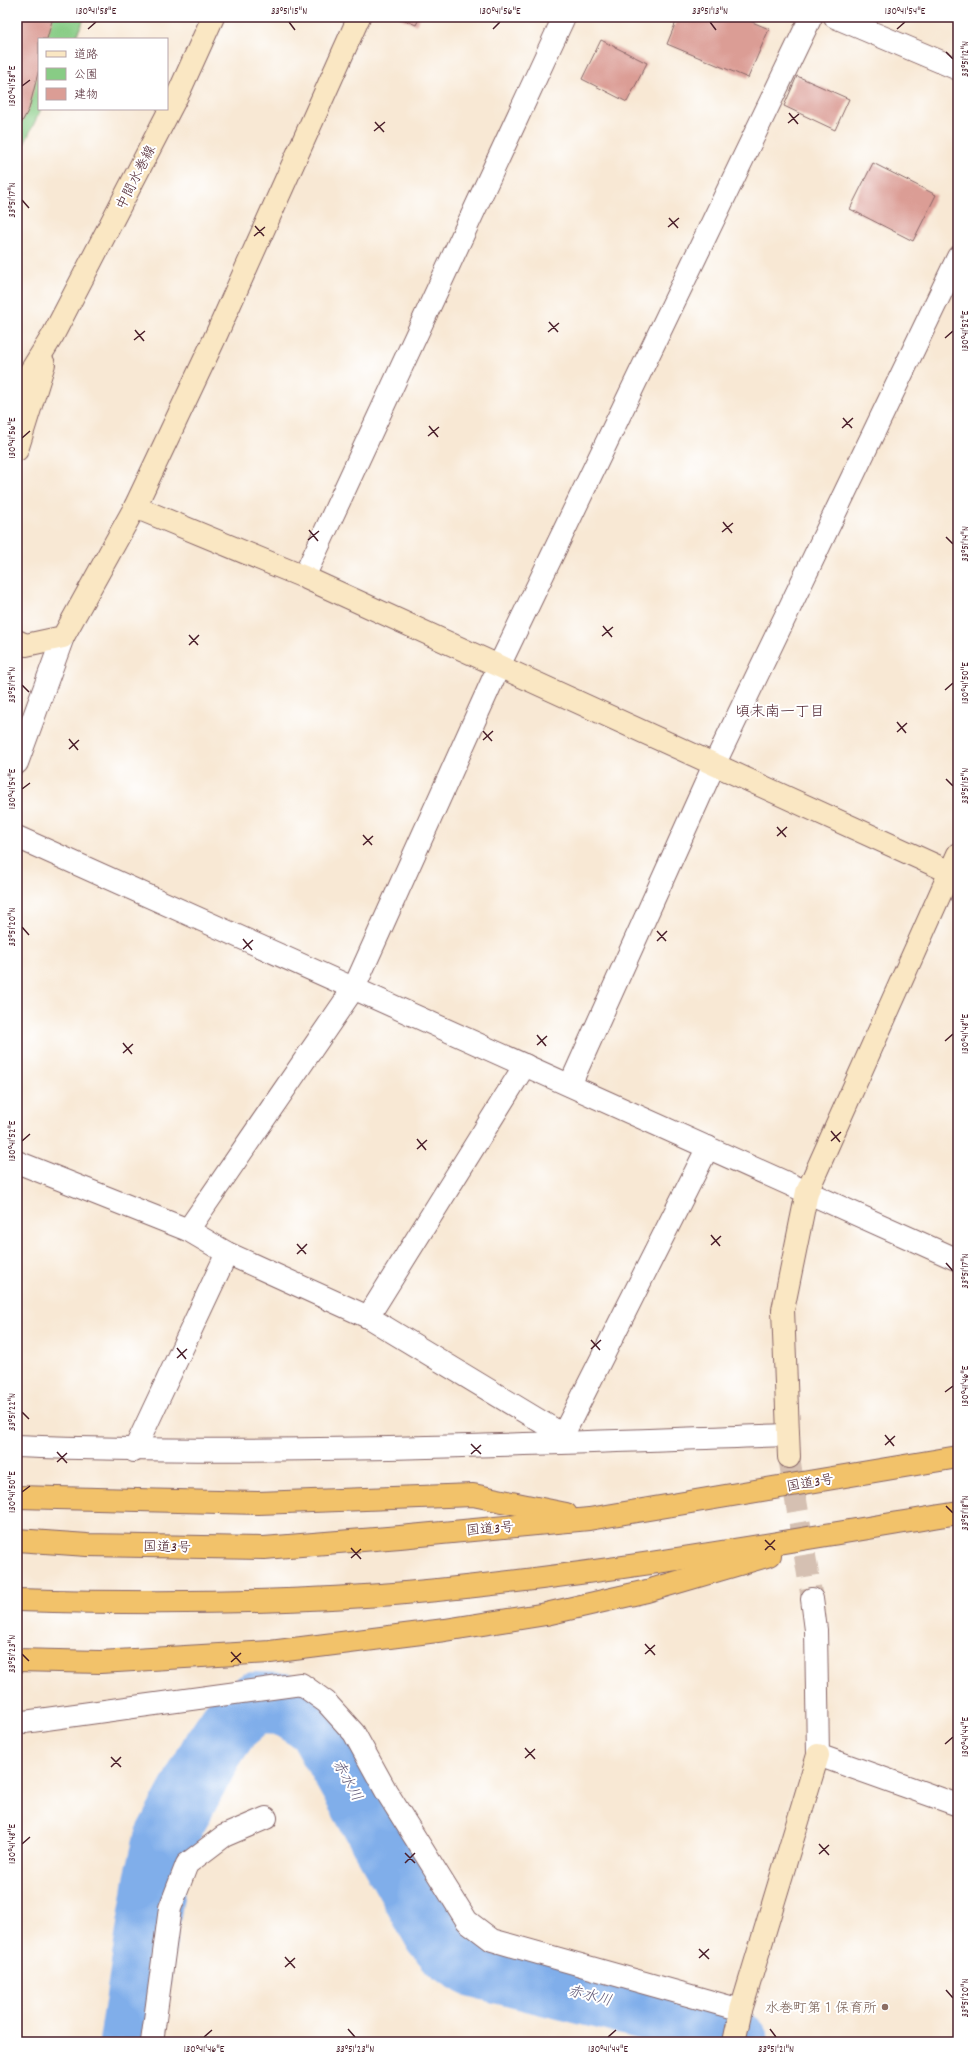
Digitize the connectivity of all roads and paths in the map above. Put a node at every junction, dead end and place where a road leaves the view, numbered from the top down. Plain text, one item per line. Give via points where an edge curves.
1 (213, 17) edge
2 (359, 17) edge
3 (564, 17) edge
4 (811, 17) edge
5 (835, 17) edge
6 (958, 69) edge
7 (958, 257) edge
8 (53, 334) junction
9 (17, 393) edge
10 (17, 450) edge
11 (135, 507) junction
12 (304, 577) junction
13 (63, 636) junction
14 (17, 641) edge
15 (499, 666) junction
16 (17, 763) edge
17 (714, 765) junction
18 (17, 837) edge
19 (955, 867) edge
20 (354, 988) junction
21 (525, 1065) junction
22 (570, 1085) junction
23 (708, 1147) junction
24 (17, 1162) edge
25 (807, 1192) junction
26 (188, 1230) junction
27 (227, 1253) junction
28 (958, 1260) edge
29 (368, 1317) junction
30 (788, 1435) junction
31 (17, 1446) edge
32 (134, 1451) junction
33 (789, 1457) tunnel mouth
34 (958, 1457) edge
35 (17, 1496) edge
36 (958, 1513) edge
37 (589, 1519) junction
38 (858, 1530) junction
39 (17, 1540) edge
40 (812, 1599) tunnel mouth
41 (17, 1600) edge
42 (17, 1660) edge
43 (17, 1723) edge
44 (818, 1755) junction
45 (958, 1805) edge
46 (266, 1818) dead end
47 (741, 2010) junction
48 (152, 2042) edge
49 (734, 2042) edge

1 - 8 street, 中間水巻線 via 179,92
2 - 11 street via 213,342
3 - 12 street
4 - 15 street
5 - 6 street
7 - 17 street
8 - 9 street, 中間水巻線
8 - 10 street, 中間水巻線
11 - 12 street
11 - 13 street
12 - 15 street
13 - 14 street via 26,645
13 - 16 street
15 - 17 street
15 - 20 street
17 - 19 street
17 - 22 street
18 - 20 street
19 - 25 street
20 - 21 street
20 - 26 street
21 - 22 street
21 - 29 street
22 - 23 street
23 - 25 street
23 - 29 street via 563,1435
24 - 26 street
25 - 28 street
25 - 30 street via 783,1310
26 - 27 street
27 - 29 street
27 - 32 street
30 - 32 street via 417,1449
30 - 33 street
31 - 32 street
34 - 37 highway, 国道3号
35 - 37 highway via 258,1503 473,1495
36 - 38 highway
37 - 39 highway, 国道3号 via 264,1548 87,1545
38 - 41 highway via 555,1577 415,1592 270,1601 136,1603
38 - 42 highway via 647,1591 546,1614 445,1630 270,1652 100,1662
40 - 44 street via 816,1630
43 - 47 street via 301,1684 326,1702 354,1733 386,1791 467,1921 492,1940
44 - 45 street
44 - 47 street
46 - 48 street via 224,1836 188,1864 170,1908
47 - 49 street

